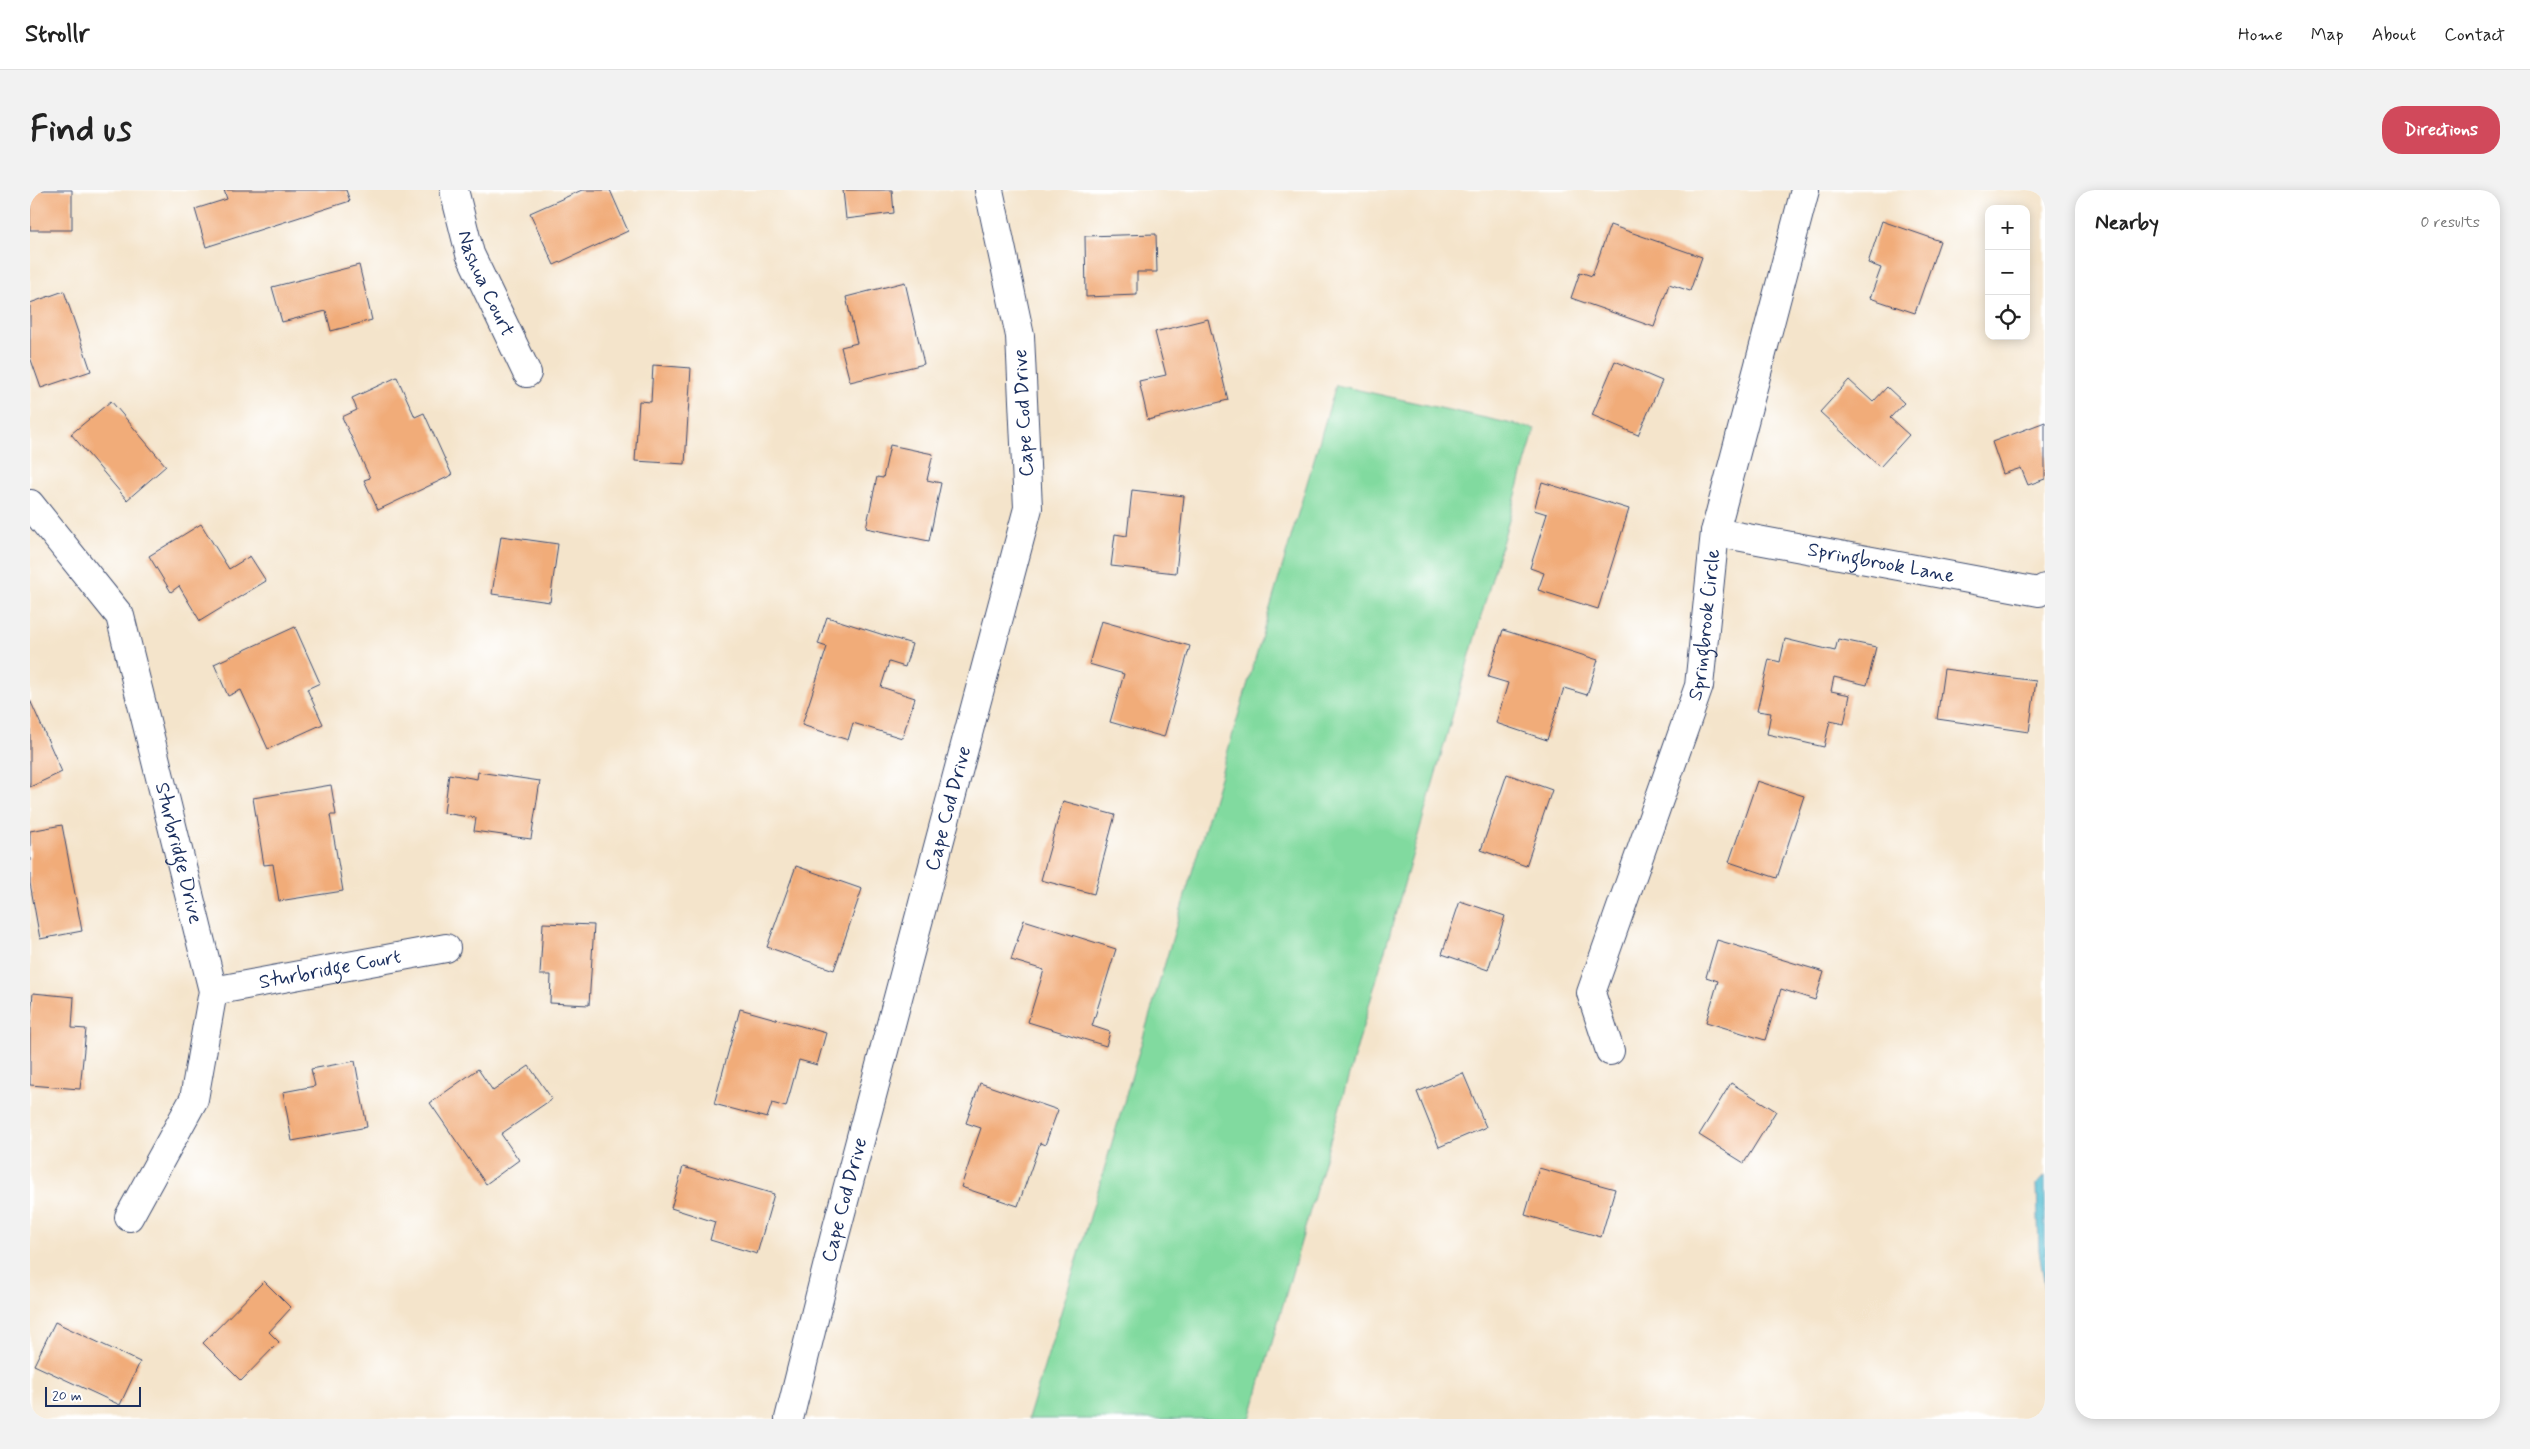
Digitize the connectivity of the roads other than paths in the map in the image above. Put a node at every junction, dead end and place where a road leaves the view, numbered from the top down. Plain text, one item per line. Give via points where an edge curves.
1 (454, 190) edge
2 (989, 190) edge
3 (1805, 190) edge
4 (528, 373) dead end
5 (30, 504) edge
6 (1715, 532) junction
7 (2045, 588) edge
8 (446, 948) dead end
9 (213, 991) junction
10 (1610, 1051) dead end
11 (129, 1217) dead end
12 (789, 1419) edge

1 - 4 street, Nashua Court via 470,254
2 - 12 street, Cape Cod Drive via 1020,336 1028,508
3 - 6 street, Springbrook Circle
5 - 9 street, Sturbridge Drive via 120,616
6 - 7 street, Springbrook Lane via 2039,592
6 - 10 street, Springbrook Circle via 1699,686 1591,993
8 - 9 street, Sturbridge Court
9 - 11 street, Sturbridge Drive via 194,1099

